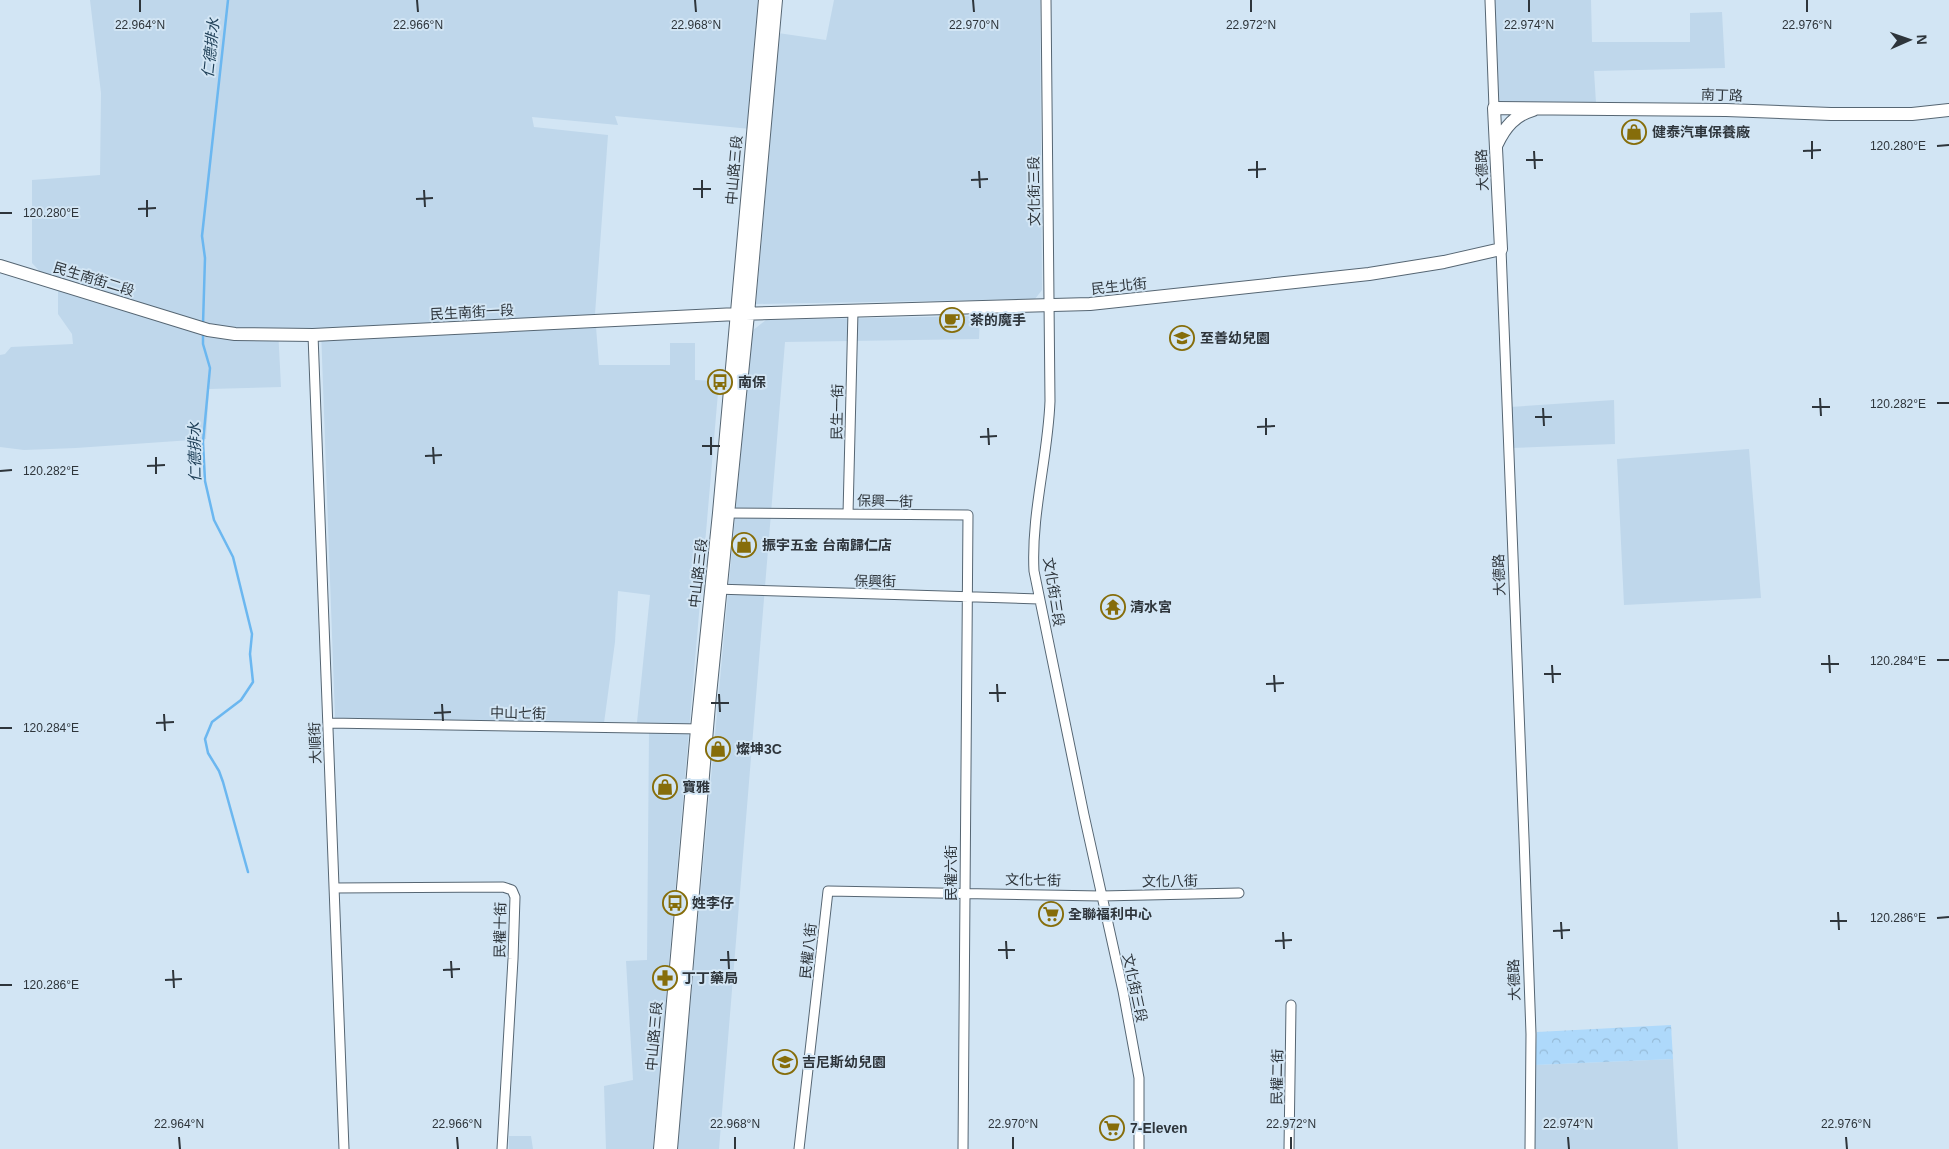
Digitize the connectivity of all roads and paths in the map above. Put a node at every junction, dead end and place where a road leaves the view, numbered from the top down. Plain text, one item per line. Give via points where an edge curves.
1 (765, 0) edge
2 (776, 0) edge
3 (1046, 0) edge
4 (1490, 0) edge
5 (1540, 107) junction
6 (1494, 108) junction
7 (1949, 110) edge
8 (1496, 147) junction
9 (1501, 249) junction
10 (0, 266) edge
11 (1049, 306) junction
12 (853, 311) junction
13 (743, 314) junction
14 (208, 330) joint
15 (313, 335) junction
16 (724, 513) junction
17 (848, 514) junction
18 (716, 589) junction
19 (966, 597) junction
20 (1039, 599) junction
21 (328, 723) junction
22 (702, 729) junction
23 (334, 888) junction
24 (964, 893) junction
25 (1239, 893) dead end
26 (1101, 896) junction
27 (1291, 1005) dead end
28 (344, 1149) edge
29 (502, 1149) edge
30 (660, 1149) edge
31 (671, 1149) edge
32 (799, 1149) edge
33 (963, 1149) edge
34 (1139, 1149) edge
35 (1289, 1149) edge
36 (1530, 1149) edge

1 - 13 street, 中山路三段
2 - 13 street, 中山路三段
3 - 11 street, 文化街三段
4 - 6 street, 大德路
5 - 6 street, 南丁路
5 - 7 street, 南丁路 via 1831,114 1912,114
5 - 8 street via 1524,112 1512,121
6 - 8 street, 大德路
8 - 9 street, 大德路
9 - 11 street, 民生北街 via 1368,274
9 - 36 street, 大德路 via 1531,1034
10 - 14 street, 民生南街二段
11 - 12 street, 民生北街
11 - 20 street, 文化街三段 via 1049,423 1034,557
12 - 13 street, 民生北街
12 - 17 street, 民生一街
13 - 15 street, 民生南街一段
13 - 16 street, 中山路三段
14 - 15 street, 民生南街一段 via 235,334
15 - 21 street, 大順街
16 - 17 street, 保興一街
16 - 18 street, 中山路三段
17 - 19 street, 保興一街 via 968,515
18 - 19 street, 保興街
18 - 22 street, 中山路三段
19 - 20 street, 保興街
19 - 24 street, 民權六街
20 - 26 street, 文化街三段
21 - 22 street, 中山七街
21 - 23 street, 大順街
22 - 30 street, 中山路三段
22 - 31 street, 中山路三段
23 - 28 street, 大順街
23 - 29 street, 民權十街 via 503,887 512,890 515,898 513,959
24 - 26 street, 文化七街
24 - 32 street, 民權八街 via 828,890
24 - 33 street, 民權六街
25 - 26 street, 文化八街
26 - 34 street, 文化街三段 via 1139,1078
27 - 35 street, 民權二街

